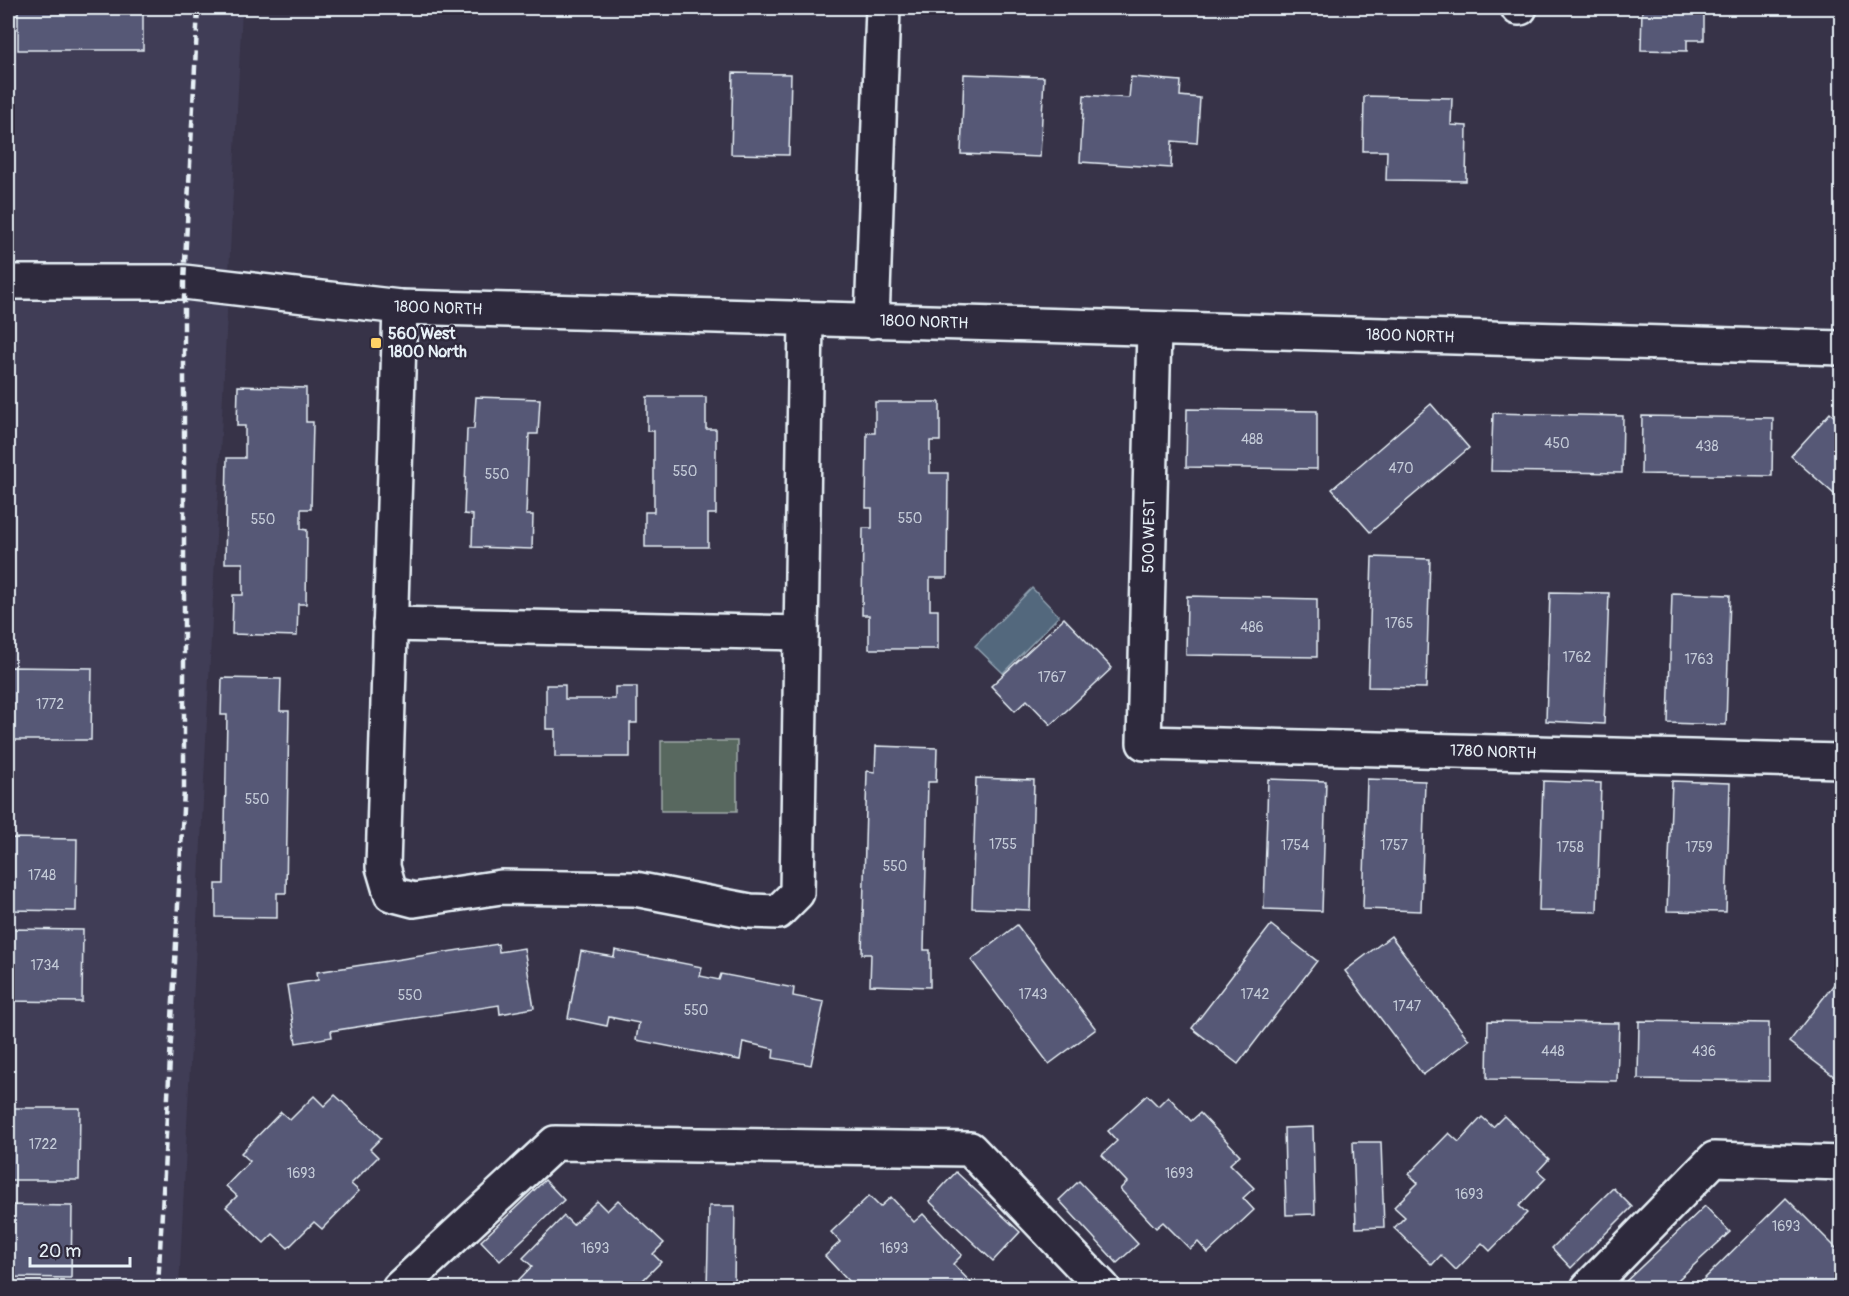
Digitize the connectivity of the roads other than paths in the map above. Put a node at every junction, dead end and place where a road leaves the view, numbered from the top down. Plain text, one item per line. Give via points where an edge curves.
1 (883, 8) edge
2 (8, 282) edge
3 (400, 307) junction
4 (806, 319) junction
5 (872, 321) junction
6 (1154, 329) junction
7 (1842, 348) edge
8 (390, 624) junction
9 (801, 633) junction
10 (1144, 743) joint
11 (1842, 762) edge
12 (1842, 1163) edge
13 (399, 1288) edge
14 (1103, 1288) edge
15 (1588, 1288) edge

1 - 5 street
2 - 3 street, 1800 NORTH via 184,282
3 - 4 street, 1800 NORTH
3 - 8 street
4 - 5 street, 1800 NORTH
4 - 9 street
5 - 6 street, 1800 NORTH
6 - 7 street, 1800 NORTH
6 - 10 street, 500 WEST
8 - 9 street
8 - 9 street via 383,867 391,894 414,900 501,887 635,889 750,911 778,912 797,893
10 - 11 street, 1780 NORTH
12 - 15 street via 1714,1159
13 - 14 street via 555,1143 970,1149

